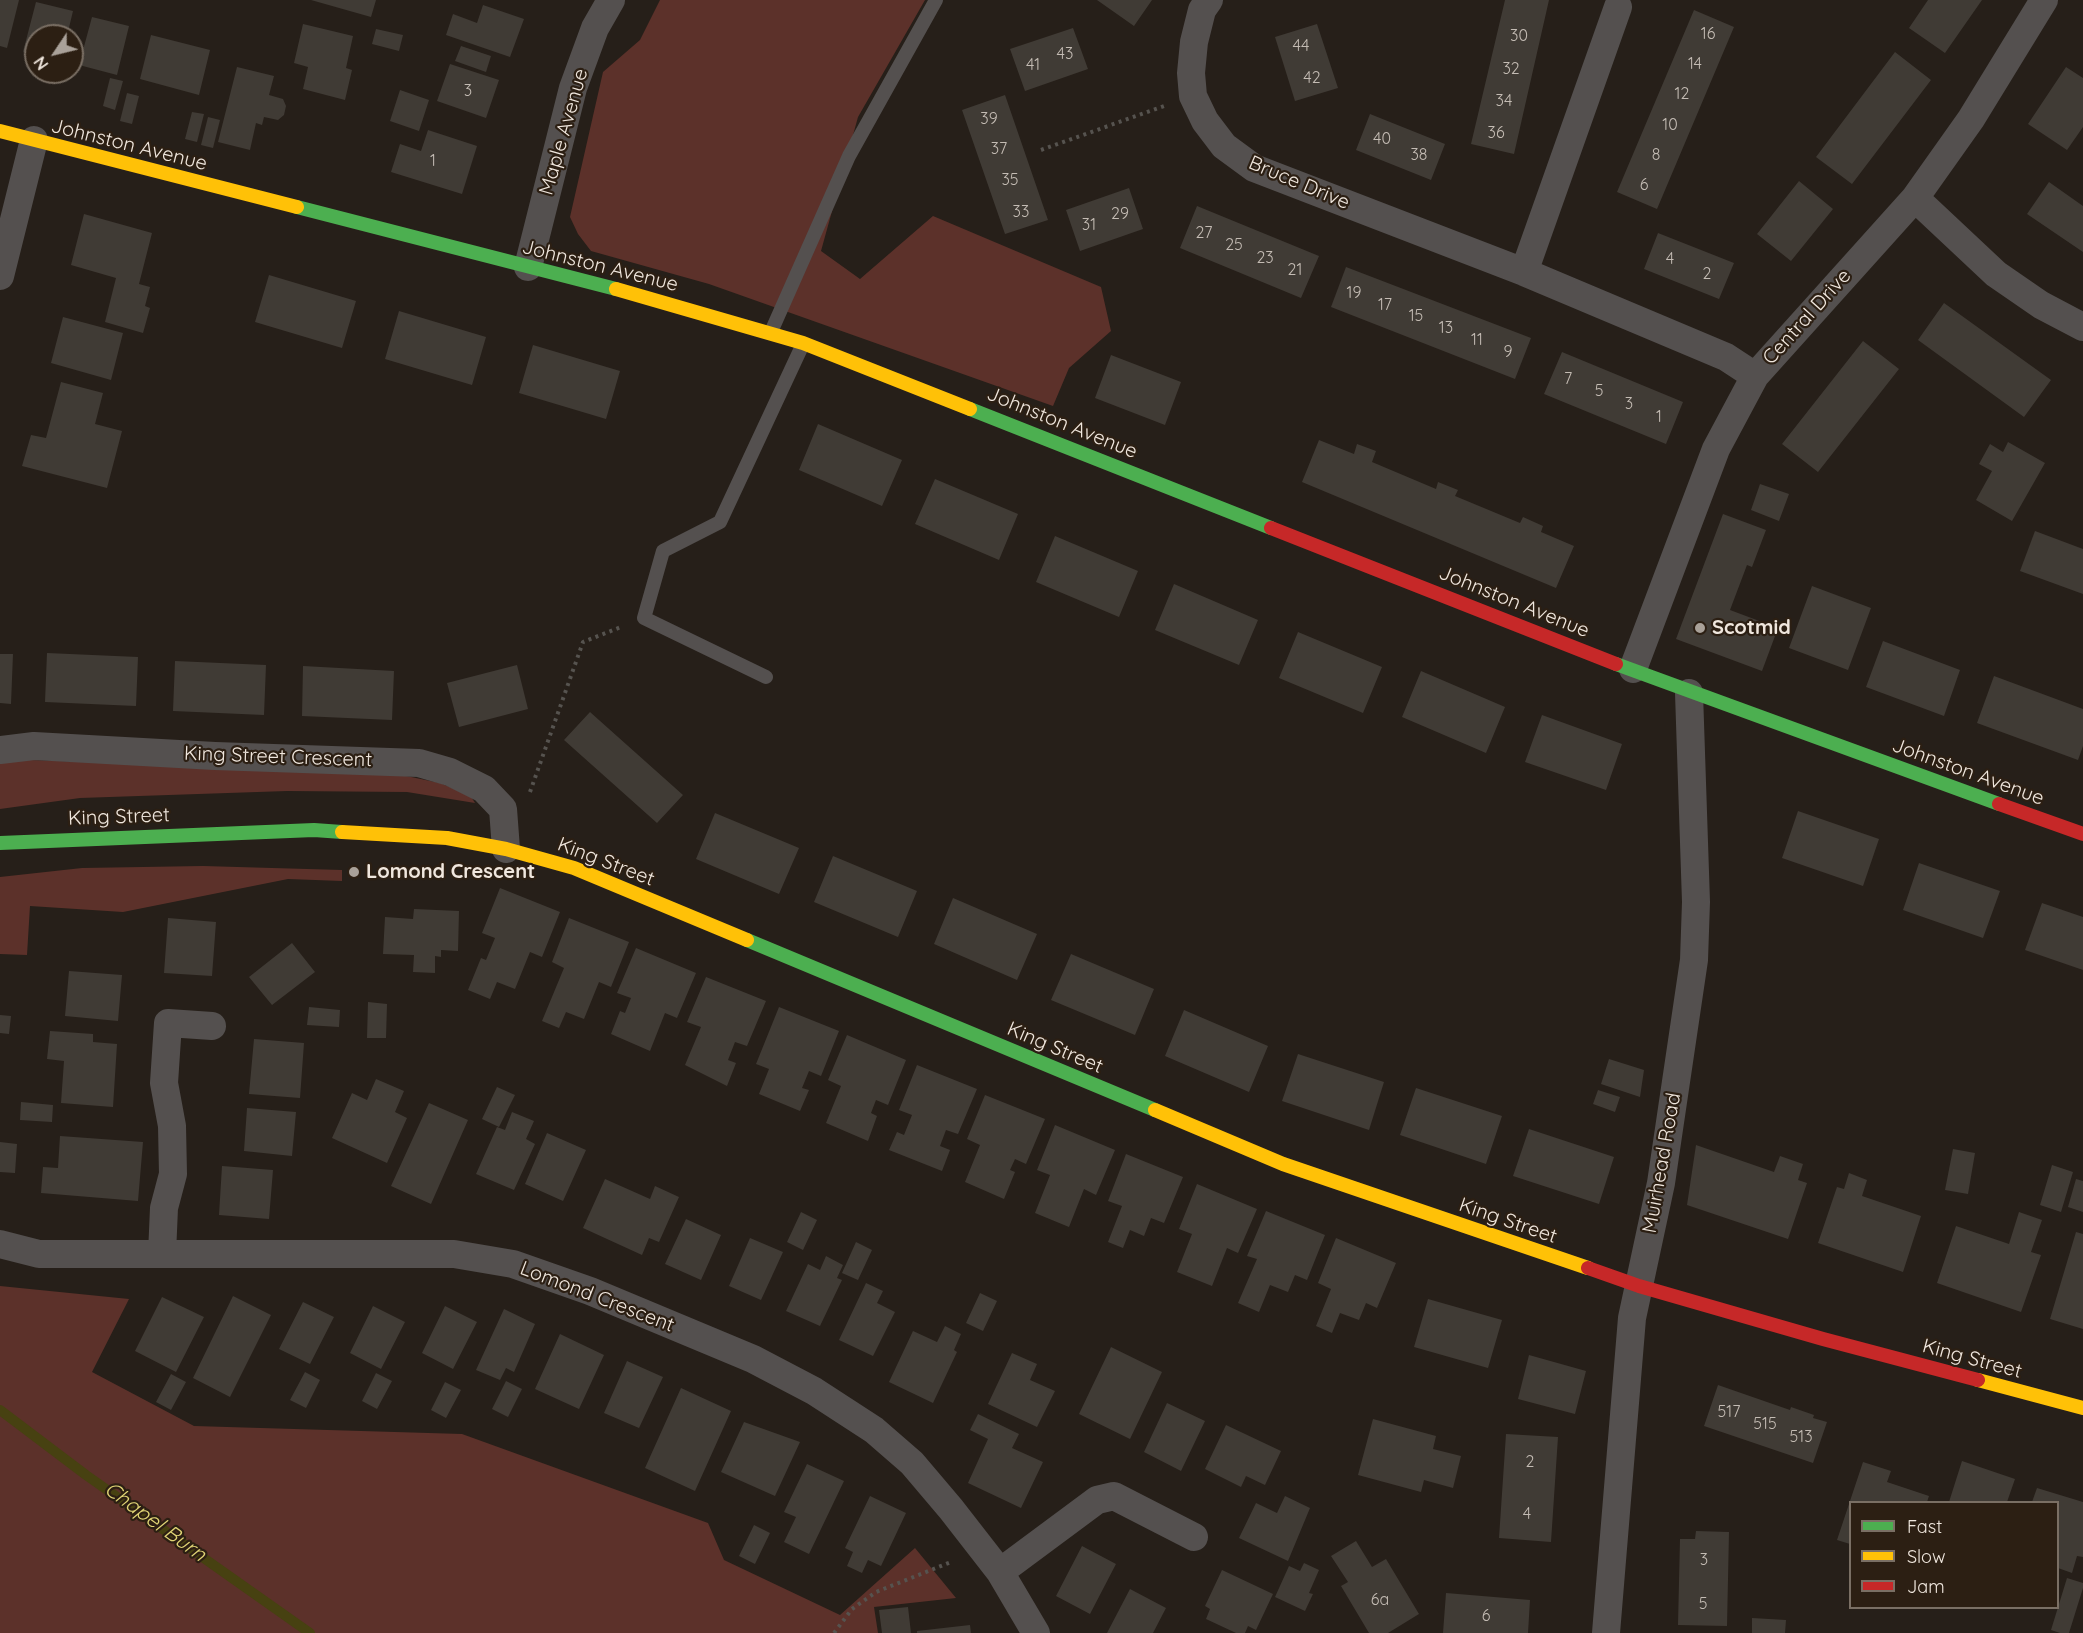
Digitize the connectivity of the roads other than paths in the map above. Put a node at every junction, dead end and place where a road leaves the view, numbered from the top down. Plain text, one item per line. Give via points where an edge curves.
1 (611, 0) edge
2 (936, 0) edge
3 (1209, 0) edge
4 (2044, 0) edge
5 (1618, 7) dead end
6 (0, 131) edge
7 (34, 140) junction
8 (1915, 198) junction
9 (528, 267) junction
10 (1524, 272) junction
11 (0, 276) edge
12 (2083, 327) edge
13 (771, 332) junction
14 (803, 343) junction
15 (1755, 376) junction
16 (1633, 669) junction
17 (766, 677) dead end
18 (1689, 693) junction
19 (0, 750) edge
20 (2083, 834) edge
21 (0, 843) edge
22 (506, 849) junction
23 (212, 1026) dead end
24 (0, 1244) edge
25 (162, 1254) junction
26 (1639, 1286) junction
27 (2083, 1408) edge
28 (1194, 1536) dead end
29 (1000, 1572) junction
30 (1036, 1633) edge
31 (1606, 1633) edge

1 - 9 street, Maple Avenue via 595,28 573,88
2 - 13 lane via 849,156
3 - 10 street, Bruce Drive via 1202,10 1194,42 1193,96 1204,121 1224,146 1254,168
4 - 8 street, Central Drive via 1971,119
5 - 10 street
6 - 7 street, Johnston Avenue
7 - 9 street, Johnston Avenue
7 - 11 street
8 - 12 street via 1996,274 2041,305
8 - 15 street, Central Drive
9 - 13 street, Johnston Avenue
10 - 15 street, Bruce Drive via 1726,357
13 - 14 street, Johnston Avenue
14 - 16 street, Johnston Avenue
14 - 17 lane via 720,522 663,551 644,618
15 - 16 street, Central Drive via 1716,449
16 - 18 street, Johnston Avenue
18 - 20 street, Johnston Avenue
18 - 26 street, Muirhead Road via 1696,902 1694,960 1661,1183
19 - 22 street, King Street Crescent via 34,746 419,763 450,772 484,789 503,809
21 - 22 street, King Street via 314,830 447,838
22 - 26 street, King Street via 574,868 1283,1164
23 - 25 street via 168,1023 164,1083 172,1126 173,1174 164,1208
24 - 25 street, Lomond Crescent via 39,1254
25 - 29 street, Lomond Crescent via 454,1254 513,1264 590,1291 753,1359 814,1391 874,1430 912,1463
26 - 27 street, King Street
26 - 31 street, Muirhead Road via 1632,1318
28 - 29 street via 1114,1496 1097,1500
29 - 30 street, Lomond Crescent

